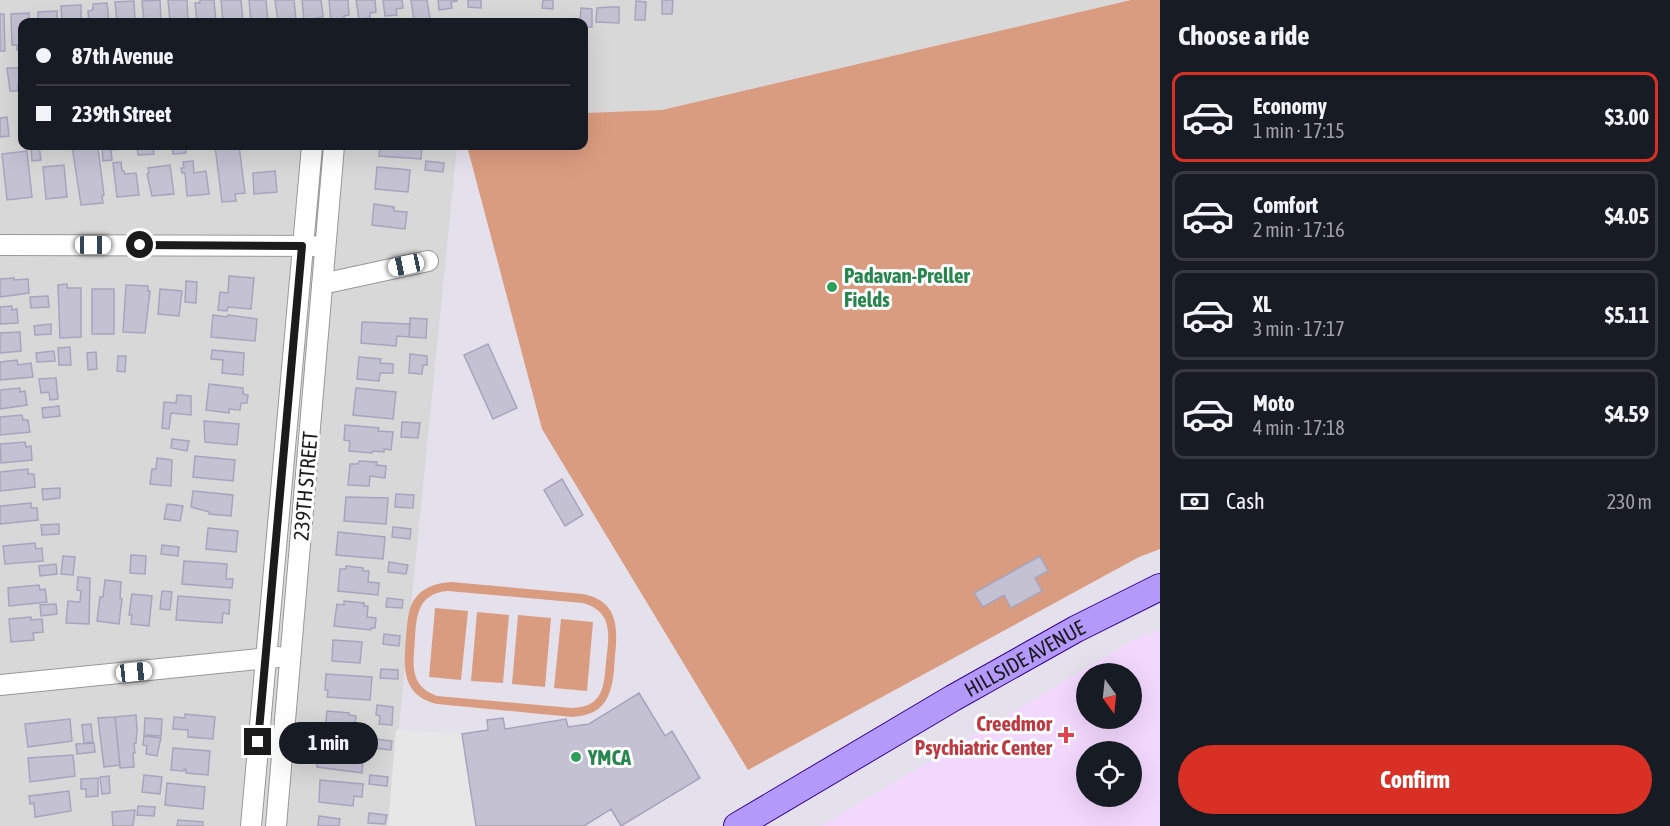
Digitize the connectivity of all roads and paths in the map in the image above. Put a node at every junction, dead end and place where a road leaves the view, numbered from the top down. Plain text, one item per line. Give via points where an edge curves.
1 (312, 150) edge
2 (334, 150) edge
3 (0, 245) edge
4 (302, 246) junction
5 (325, 247) junction
6 (428, 261) dead end
7 (322, 284) junction
8 (1160, 586) edge
9 (290, 656) junction
10 (266, 658) junction
11 (0, 686) edge
12 (251, 826) edge
13 (276, 826) edge
14 (736, 826) edge

1 - 4 street, 239TH STREET
2 - 5 street, 239TH STREET
3 - 4 street
4 - 5 street
4 - 10 street, 239TH STREET
5 - 7 street, 239TH STREET
6 - 7 street
7 - 9 street, 239TH STREET
8 - 14 main road, HILLSIDE AVENUE via 953,698
9 - 10 street
9 - 13 street, 239TH STREET
10 - 11 street
10 - 12 street, 239TH STREET

